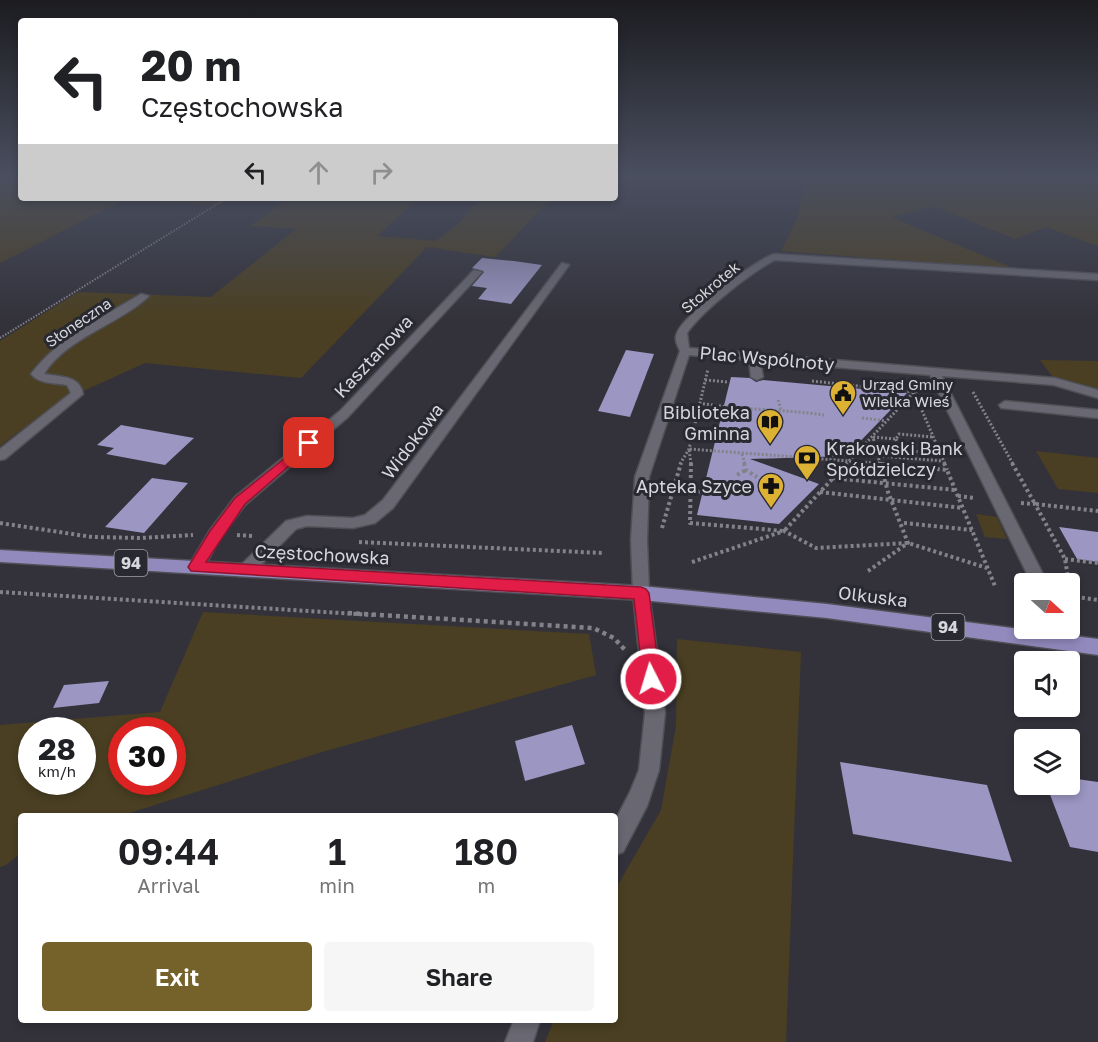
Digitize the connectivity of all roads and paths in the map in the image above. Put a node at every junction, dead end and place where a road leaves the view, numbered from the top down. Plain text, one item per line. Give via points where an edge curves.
1 (185, 224) edge
2 (565, 266) dead end
3 (477, 272) dead end
4 (1098, 277) edge
5 (144, 296) dead end
6 (0, 338) edge
7 (685, 351) junction
8 (711, 353) junction
9 (754, 357) junction
10 (902, 370) junction
11 (934, 372) junction
12 (757, 377) dead end
13 (705, 380) junction
14 (728, 382) dead end
15 (971, 387) dead end
16 (914, 392) junction
17 (1098, 394) edge
18 (778, 400) dead end
19 (699, 403) junction
20 (1005, 405) dead end
21 (781, 409) junction
22 (1098, 414) edge
23 (824, 415) dead end
24 (862, 418) dead end
25 (886, 422) junction
26 (691, 436) junction
27 (873, 437) junction
28 (933, 437) junction
29 (715, 438) dead end
30 (896, 439) junction
31 (689, 449) junction
32 (900, 450) junction
33 (742, 454) junction
34 (940, 454) junction
35 (0, 456) edge
36 (879, 456) junction
37 (902, 458) junction
38 (943, 461) junction
39 (850, 462) junction
40 (879, 464) junction
41 (746, 470) junction
42 (947, 470) junction
43 (737, 475) dead end
44 (757, 477) dead end
45 (832, 478) junction
46 (885, 483) junction
47 (955, 490) junction
48 (691, 491) junction
49 (702, 492) dead end
50 (819, 492) junction
51 (891, 501) junction
52 (1035, 504) junction
53 (963, 508) junction
54 (1098, 511) edge
55 (904, 523) junction
56 (972, 530) junction
57 (662, 531) dead end
58 (784, 531) junction
59 (908, 543) junction
60 (0, 556) edge
61 (1065, 559) junction
62 (692, 562) dead end
63 (1098, 563) edge
64 (196, 567) junction
65 (988, 568) junction
66 (247, 569) junction
67 (868, 571) dead end
68 (1034, 573) edge
69 (1067, 573) edge
70 (995, 586) dead end
71 (0, 592) edge
72 (641, 593) junction
73 (1080, 597) edge
74 (1098, 600) edge
75 (1014, 631) edge
76 (1075, 639) edge
77 (1098, 647) edge
78 (630, 659) dead end
79 (618, 838) edge
80 (526, 1023) edge
81 (519, 1042) edge

1 - 6 path
2 - 66 street, Widokowa via 388,504 370,519 353,523 307,520 291,525
3 - 64 street, Kasztanowa via 344,414 240,501
4 - 7 street, Stokrotek via 774,256 694,317 681,333
5 - 35 street, Słoneczna via 56,354 40,370 40,377 71,382 77,394
7 - 8 street, Plac Wspólnoty
7 - 72 street, Plac Wspólnoty via 642,477
8 - 9 street, Plac Wspólnoty
8 - 13 path
9 - 10 street, Plac Wspólnoty
9 - 12 street
10 - 11 street, Plac Wspólnoty
10 - 16 path
11 - 17 street, Plac Wspólnoty via 1055,382
11 - 68 street
13 - 14 path
13 - 19 path
15 - 52 path
16 - 25 path
16 - 28 path
18 - 21 path
19 - 21 path
19 - 26 path
20 - 22 street
21 - 23 path
24 - 25 path
25 - 27 path
26 - 29 path
26 - 31 path
27 - 30 path
27 - 36 path
27 - 39 path
28 - 30 path via 899,434
28 - 34 path
30 - 32 path
31 - 33 path
31 - 48 path
31 - 57 path via 682,459
32 - 34 path
32 - 37 path
33 - 39 path
33 - 41 path
34 - 38 path
36 - 37 path
36 - 40 path
37 - 38 path
38 - 42 path
39 - 40 path
39 - 45 path
40 - 42 path
40 - 46 path
41 - 43 path
41 - 44 path
42 - 47 path
45 - 46 path
45 - 50 path
46 - 47 path
46 - 51 path
47 - 53 path
48 - 49 path
48 - 58 path via 690,523
50 - 51 path
50 - 58 path
51 - 53 path
51 - 55 path
52 - 54 path
52 - 61 path
53 - 56 path
55 - 56 path
55 - 59 path
56 - 65 path
58 - 59 path via 816,548
58 - 62 path
59 - 65 path
59 - 67 path
60 - 64 main road, Częstochowska / 94
61 - 63 path
61 - 69 path
64 - 66 main road, Częstochowska / 94
65 - 70 path
66 - 72 main road, Częstochowska / 94
71 - 78 path via 592,628 614,638
72 - 75 main road, Olkuska / 94
72 - 79 street, Plac Wspólnoty via 655,713 653,740 650,770
73 - 74 path
76 - 77 main road, Olkuska / 94
80 - 81 street

